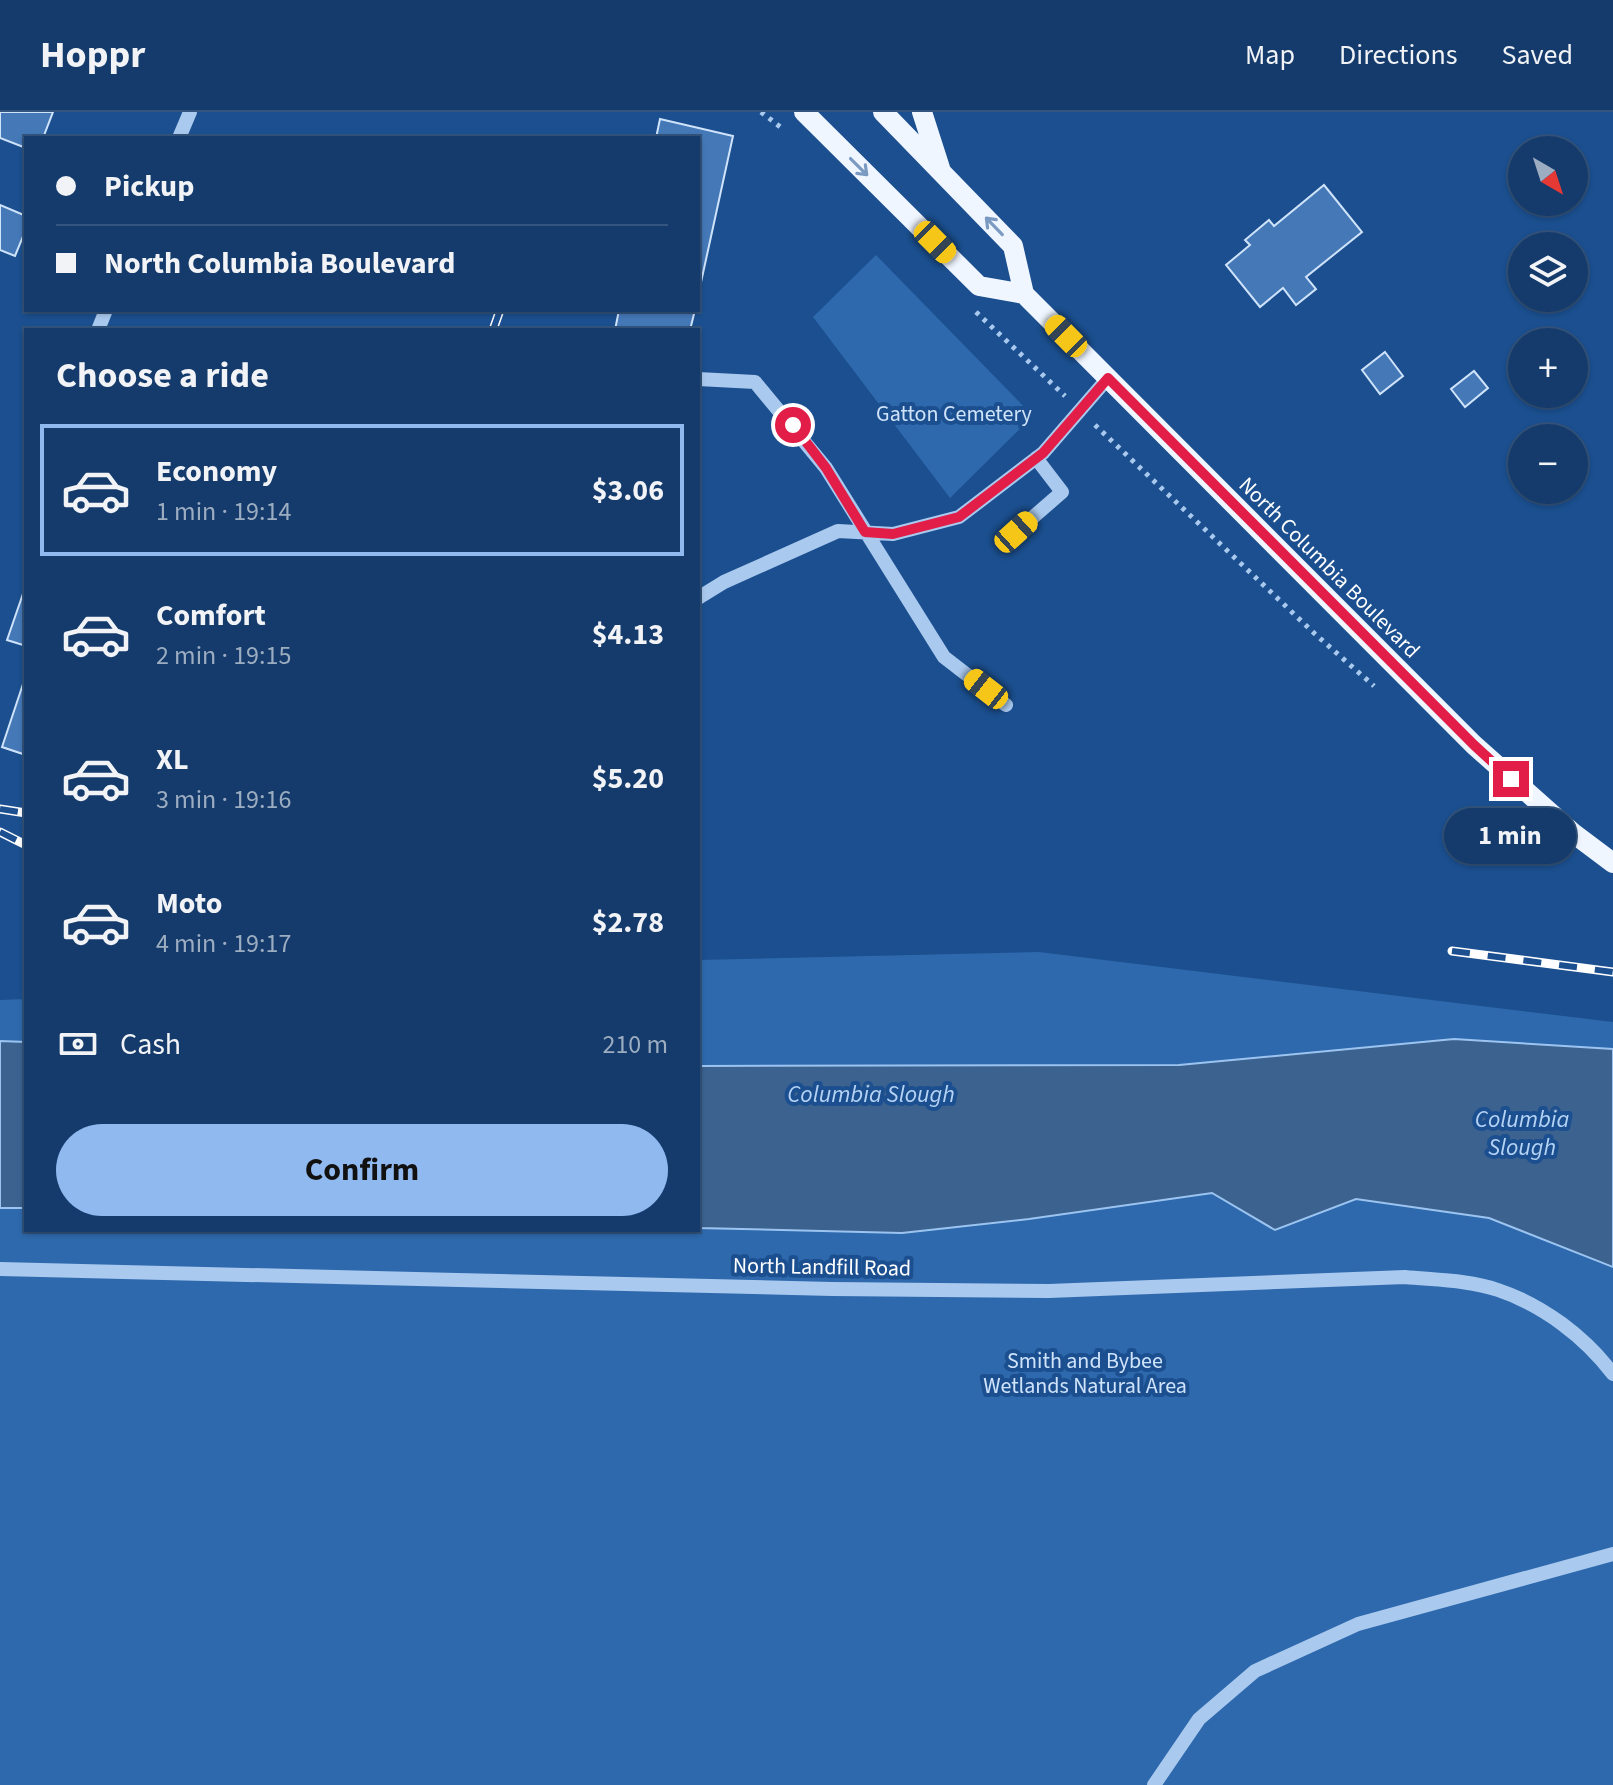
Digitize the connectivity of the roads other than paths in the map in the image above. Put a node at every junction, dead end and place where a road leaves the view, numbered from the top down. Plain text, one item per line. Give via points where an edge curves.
1 (190, 112) edge
2 (804, 112) edge
3 (883, 112) edge
4 (922, 112) edge
5 (180, 136) edge
6 (941, 172) junction
7 (1024, 294) junction
8 (1108, 378) junction
9 (700, 379) edge
10 (1036, 458) junction
11 (865, 532) junction
12 (1016, 532) dead end
13 (700, 597) edge
14 (1006, 705) dead end
15 (1613, 863) edge
16 (0, 1269) edge
17 (1613, 1374) edge
18 (1613, 1554) edge
19 (1154, 1785) edge

1 - 5 lane
2 -> 7 main road via 979,286
3 - 6 main road
4 - 6 main road
7 -> 6 main road via 1013,246
7 - 8 main road, North Columbia Boulevard
8 - 10 lane
8 - 15 main road, North Columbia Boulevard via 1474,745
9 - 11 lane via 755,382 826,468
10 - 11 lane via 959,517 893,534
10 - 12 lane via 1062,492
11 - 13 lane via 838,531
11 - 14 lane via 944,657
16 - 17 lane, North Landfill Road via 1049,1291 1405,1277 1497,1289 1532,1305 1568,1328
18 - 19 lane via 1358,1624 1255,1671 1199,1719

